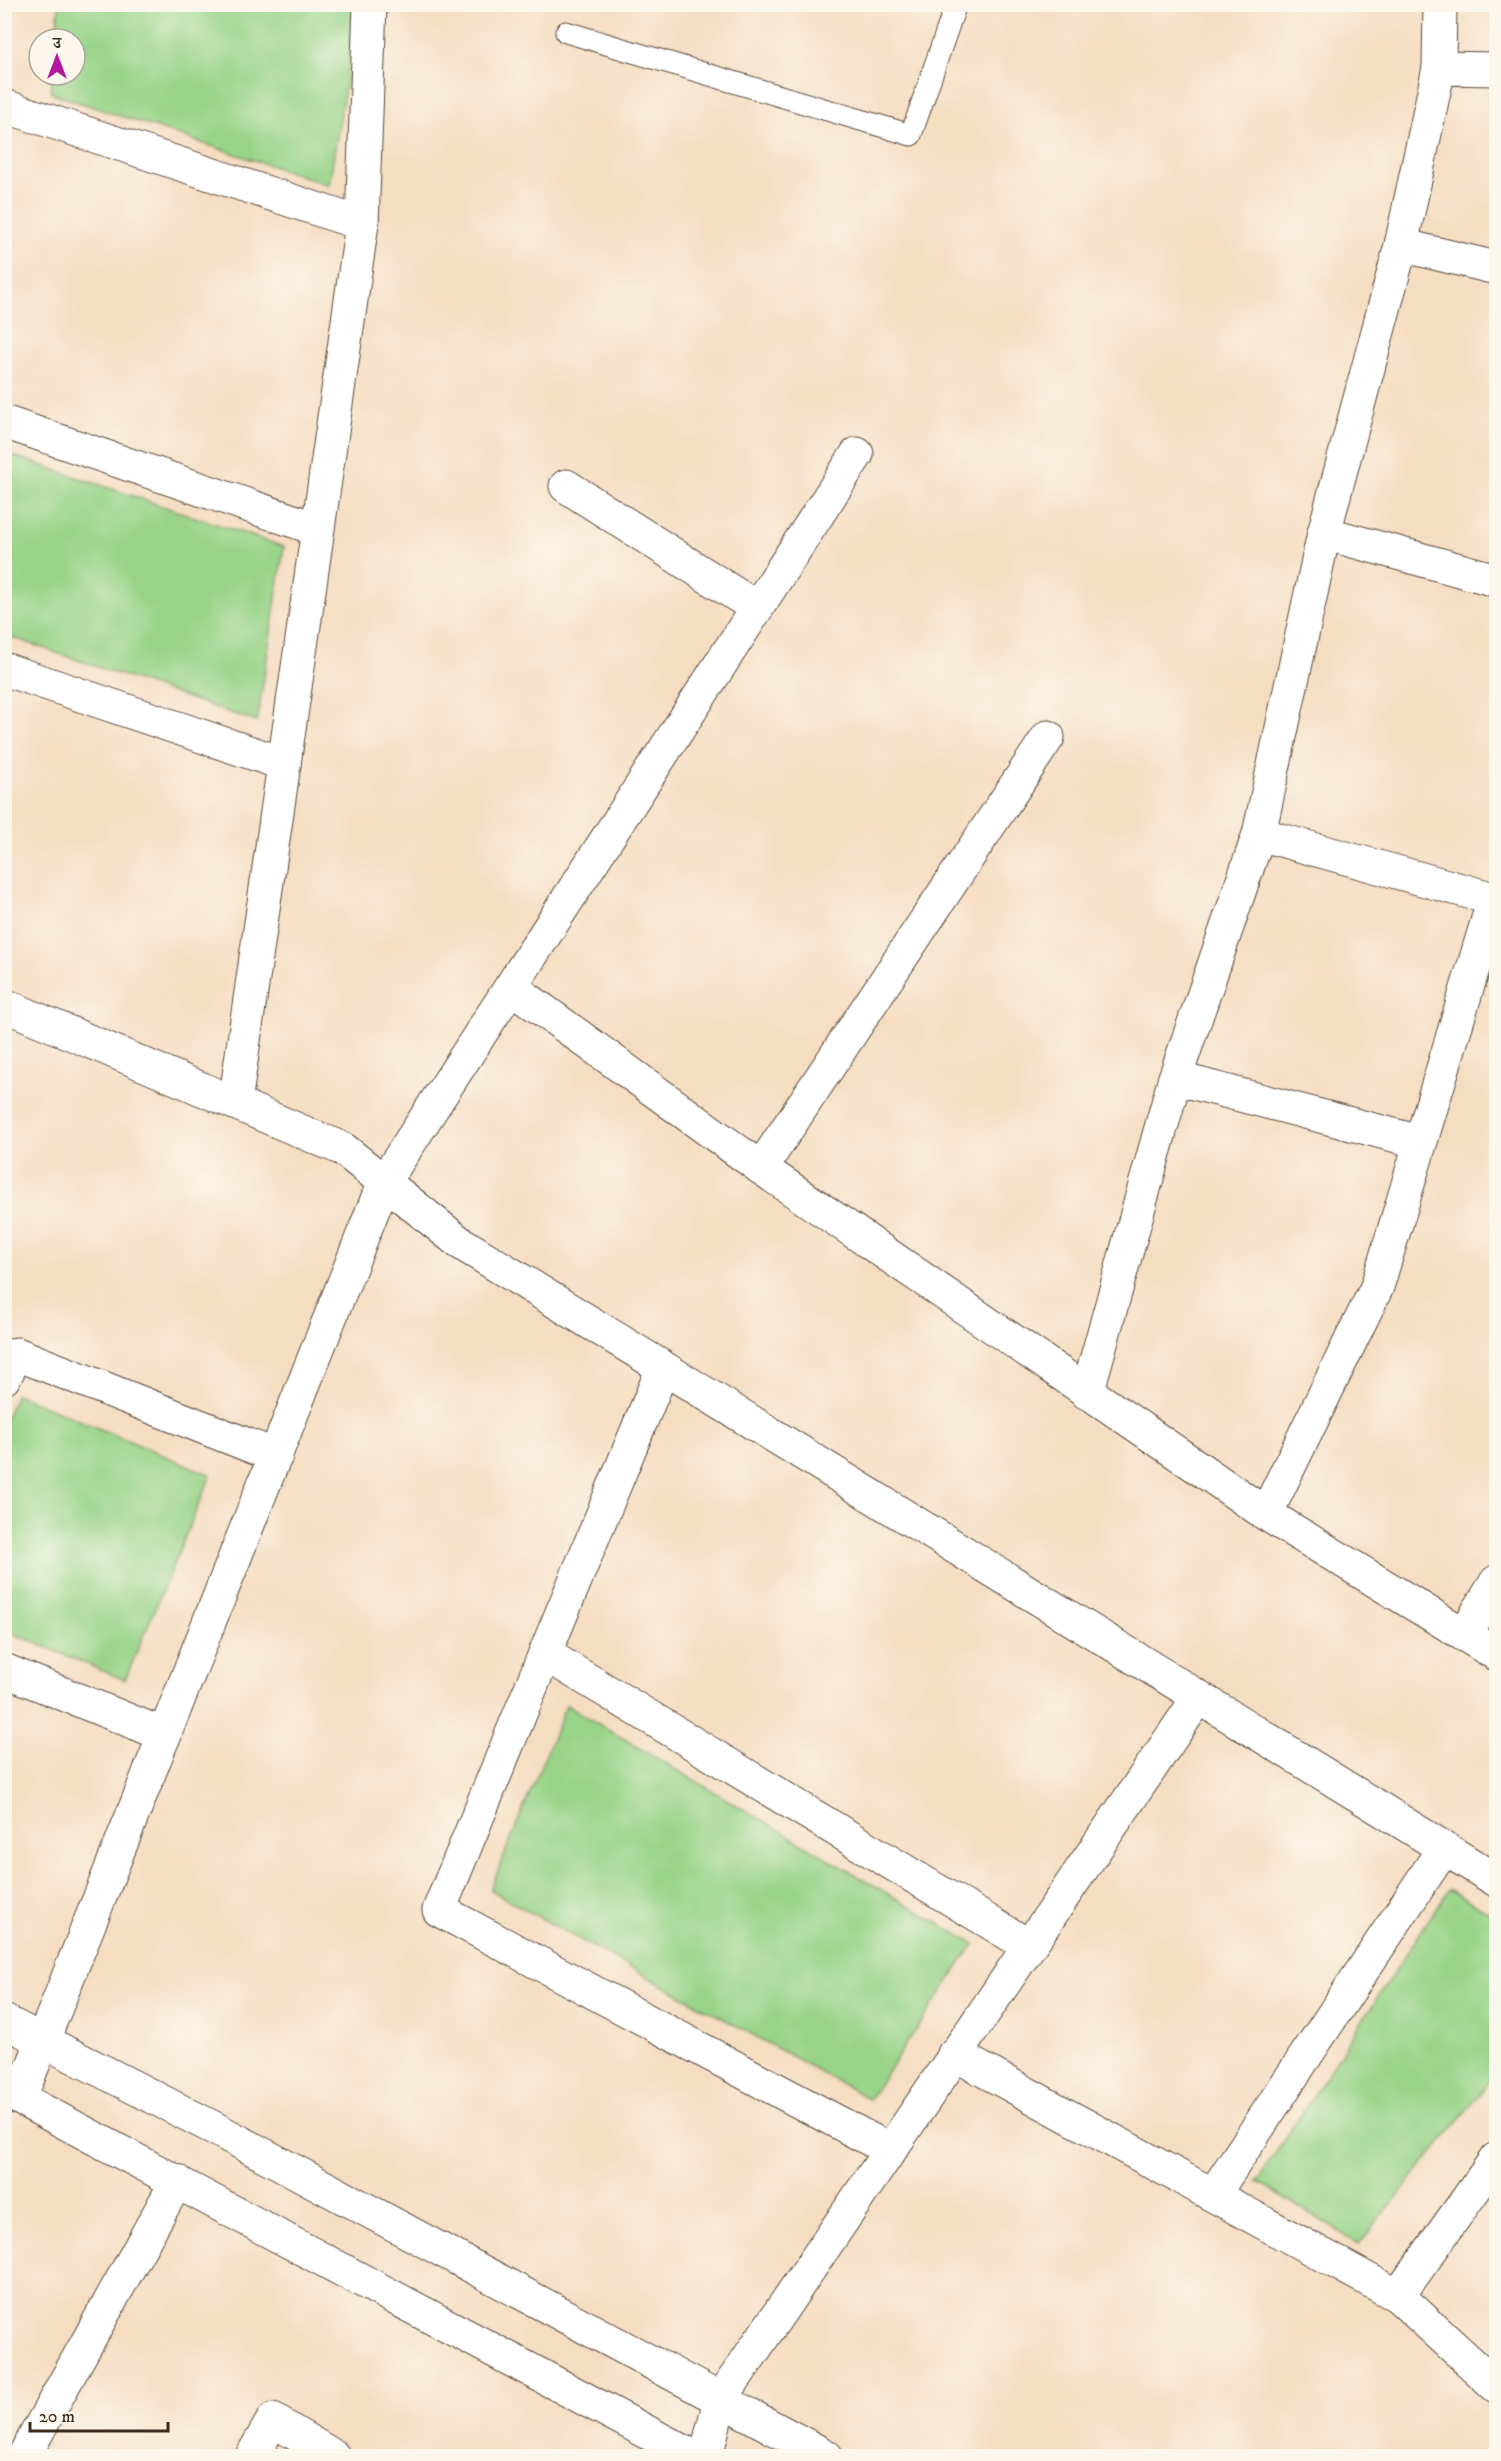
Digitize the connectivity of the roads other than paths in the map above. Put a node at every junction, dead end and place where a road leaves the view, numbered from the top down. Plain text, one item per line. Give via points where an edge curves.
1 (370, 4) edge
2 (956, 4) edge
3 (1440, 4) edge
4 (566, 32) dead end
5 (1439, 68) junction
6 (1497, 69) edge
7 (4, 106) edge
8 (362, 224) junction
9 (1401, 245) junction
10 (1497, 268) edge
11 (4, 422) edge
12 (857, 454) dead end
13 (566, 486) dead end
14 (317, 529) junction
15 (1324, 533) junction
16 (1497, 580) edge
17 (757, 608) junction
18 (4, 669) edge
19 (1048, 737) dead end
20 (284, 764) junction
21 (1258, 834) junction
22 (511, 987) junction
23 (4, 1005) edge
24 (1175, 1078) junction
25 (235, 1103) junction
26 (1420, 1142) junction
27 (761, 1168) junction
28 (384, 1182) junction
29 (663, 1368) junction
30 (4, 1378) edge
31 (1087, 1393) junction
32 (276, 1456) junction
33 (1266, 1514) junction
34 (1497, 1582) edge
35 (1464, 1635) junction
36 (545, 1654) junction
37 (1497, 1654) edge
38 (4, 1670) edge
39 (1198, 1697) junction
40 (165, 1735) junction
41 (1444, 1848) junction
42 (1497, 1880) edge
43 (1029, 1946) junction
44 (4, 2021) edge
45 (43, 2041) junction
46 (954, 2054) junction
47 (12, 2094) edge
48 (890, 2150) junction
49 (1497, 2159) edge
50 (177, 2181) junction
51 (1213, 2195) junction
52 (1398, 2296) junction
53 (1497, 2386) edge
54 (720, 2400) junction
55 (24, 2457) edge
56 (252, 2457) edge
57 (333, 2457) edge
58 (692, 2457) edge
59 (706, 2457) edge
60 (826, 2457) edge

1 - 8 street
2 - 4 lane via 911,135
3 - 5 street
5 - 6 street
5 - 9 street
7 - 8 street
8 - 14 street
9 - 10 street
9 - 15 street
11 - 14 street
12 - 17 street
13 - 17 street
14 - 20 street
15 - 16 street
15 - 21 street
17 - 22 street
18 - 20 street
19 - 27 street
20 - 25 street
21 - 24 street
21 - 26 street via 1494,899
22 - 27 street
22 - 28 street
23 - 25 street
24 - 26 street
24 - 31 street
25 - 28 street via 343,1149
26 - 33 street via 1377,1287
27 - 31 street
28 - 29 street via 459,1242
28 - 32 street
29 - 36 street
29 - 39 street
30 - 32 street via 17,1354
31 - 33 street
32 - 40 street
33 - 35 street
34 - 35 street
35 - 37 street
36 - 43 street
36 - 48 street via 440,1910
38 - 40 street
39 - 41 street
39 - 43 street
40 - 45 street
41 - 42 street
41 - 51 street
43 - 46 street
44 - 45 street
45 - 47 street
45 - 54 street via 212,2127
46 - 48 street
46 - 51 street
47 - 50 street
48 - 54 street
49 - 52 street
50 - 55 street
50 - 58 street
51 - 52 street
52 - 53 street
54 - 59 street
54 - 60 street
56 - 57 street via 273,2420

